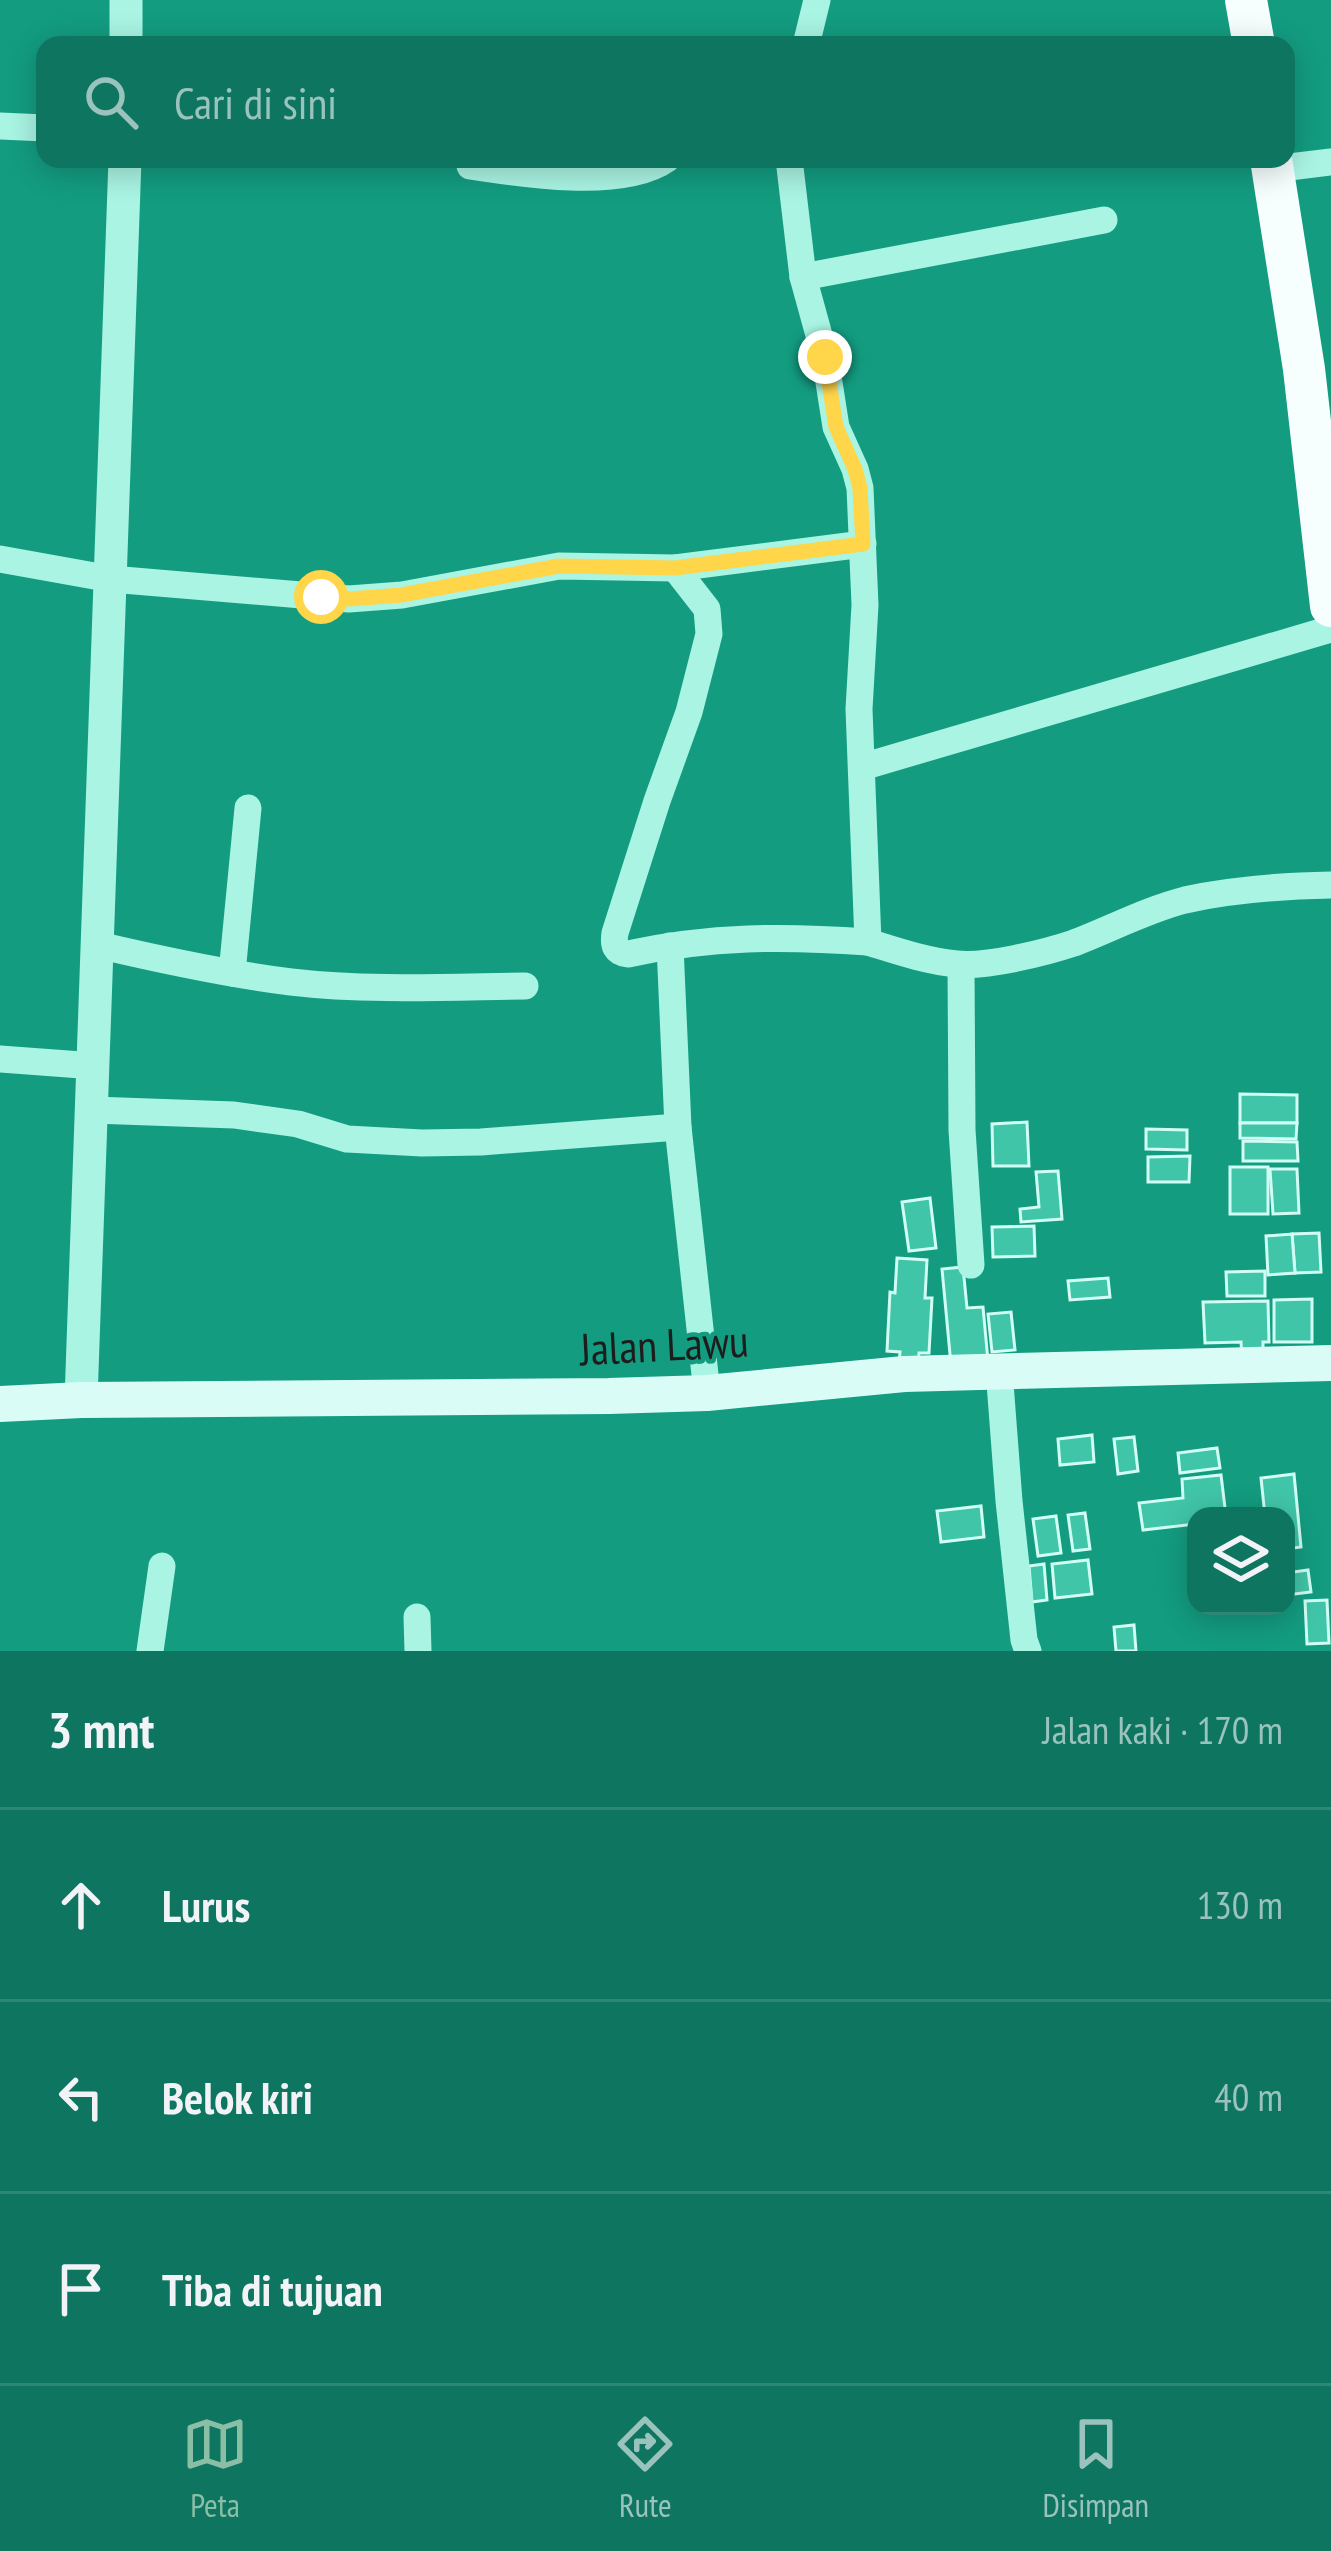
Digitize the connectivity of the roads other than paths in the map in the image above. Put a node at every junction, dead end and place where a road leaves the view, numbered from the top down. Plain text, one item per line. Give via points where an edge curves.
1 (126, 0) edge
2 (817, 0) edge
3 (1246, 0) edge
4 (126, 36) edge
5 (808, 36) edge
6 (1252, 36) edge
7 (0, 126) edge
8 (36, 128) edge
9 (1331, 161) edge
10 (1295, 163) edge
11 (125, 168) edge
12 (483, 168) edge
13 (650, 168) edge
14 (790, 168) edge
15 (1273, 168) edge
16 (1104, 220) dead end
17 (803, 277) junction
18 (863, 544) junction
19 (0, 559) edge
20 (675, 568) junction
21 (111, 579) junction
22 (1331, 606) edge
23 (1331, 629) edge
24 (862, 767) junction
25 (248, 808) dead end
26 (1331, 886) edge
27 (868, 942) junction
28 (98, 945) junction
29 (670, 946) junction
30 (962, 965) junction
31 (232, 973) junction
32 (525, 986) dead end
33 (0, 1059) edge
34 (94, 1066) junction
35 (93, 1110) junction
36 (678, 1127) junction
37 (971, 1264) dead end
38 (1331, 1363) edge
39 (999, 1370) junction
40 (707, 1393) junction
41 (81, 1400) junction
42 (0, 1404) edge
43 (162, 1566) dead end
44 (417, 1617) dead end
45 (150, 1651) edge
46 (418, 1651) edge
47 (1028, 1651) edge

1 - 4 street
2 - 5 street
3 - 6 main road
7 - 8 street
9 - 10 street
11 - 21 street
12 - 13 street via 600,176
14 - 17 street
15 - 22 main road
16 - 17 street
17 - 18 street via 836,427 860,488
18 - 20 street
18 - 24 street
19 - 21 street
20 - 21 street via 559,566 350,599
20 - 29 street via 707,609 709,634 614,940 628,954
21 - 28 street
23 - 24 street
24 - 27 street
25 - 31 street
26 - 30 street via 1183,901 1073,943
27 - 29 street via 777,936
27 - 30 street
28 - 31 street
28 - 34 street
29 - 36 street
30 - 37 street
31 - 32 street via 295,983
33 - 34 street
34 - 35 street
35 - 36 street via 234,1115 347,1139 422,1143
35 - 41 street
36 - 40 street
38 - 39 main road, Jalan Lawu
39 - 40 main road, Jalan Lawu
39 - 47 street
40 - 41 main road, Jalan Lawu
41 - 42 main road, Jalan Lawu
43 - 45 street
44 - 46 street

